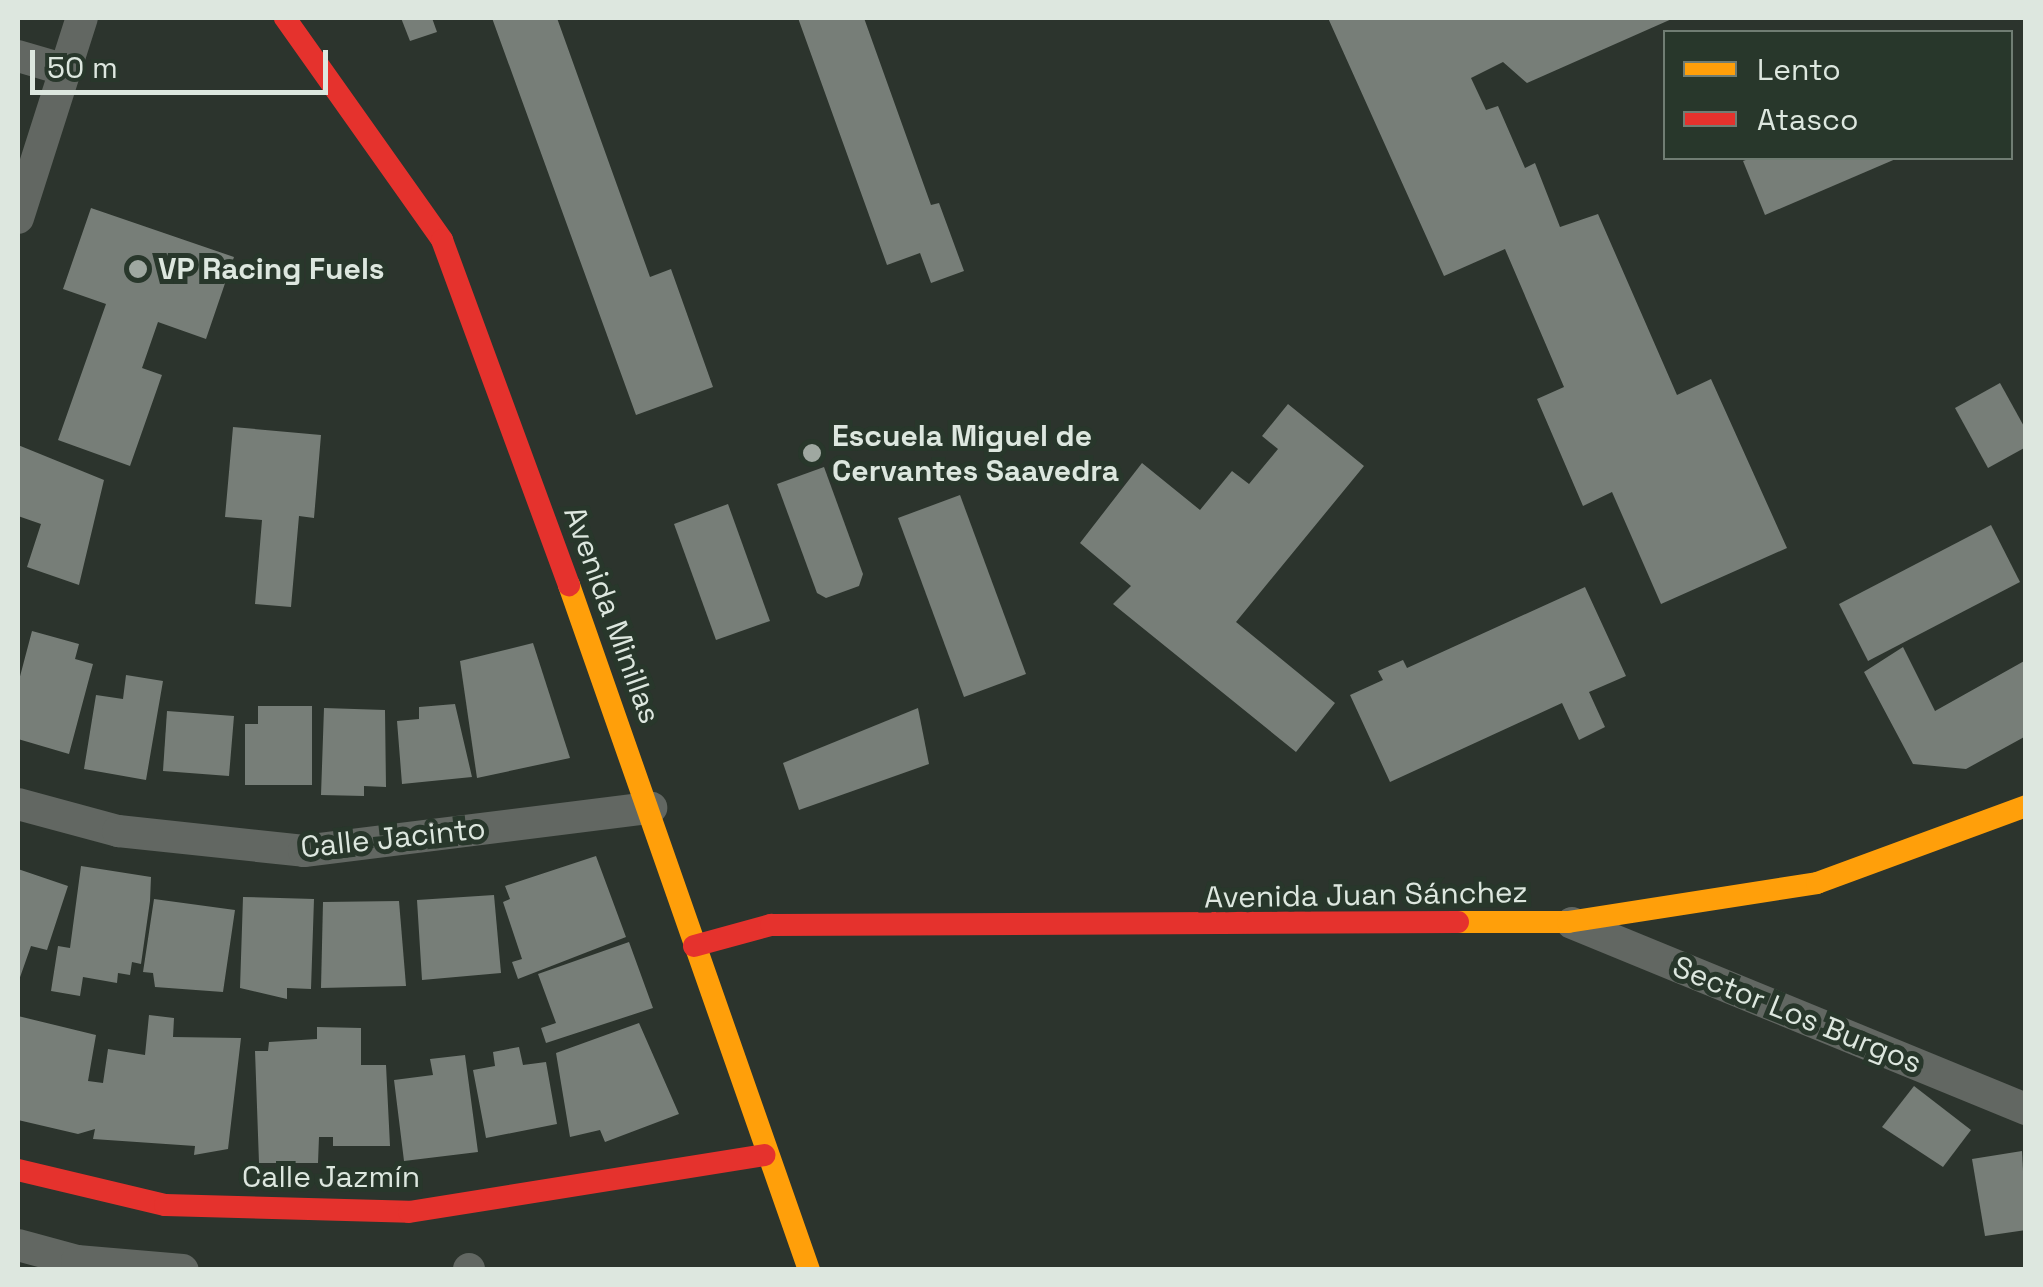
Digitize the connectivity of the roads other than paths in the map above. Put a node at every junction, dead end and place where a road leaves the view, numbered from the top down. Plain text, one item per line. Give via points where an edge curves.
1 (82, 18) edge
2 (285, 18) edge
3 (18, 56) edge
4 (66, 70) junction
5 (18, 218) edge
6 (18, 804) edge
7 (2026, 806) edge
8 (652, 808) junction
9 (1568, 922) junction
10 (694, 946) junction
11 (2026, 1109) edge
12 (764, 1155) junction
13 (18, 1170) edge
14 (18, 1245) edge
15 (165, 1269) edge
16 (809, 1270) edge

1 - 4 street
2 - 8 street, Avenida Minillas via 442,240
3 - 4 street
4 - 5 street
6 - 8 street, Calle Jacinto via 118,831 304,851
7 - 9 street, Avenida Juan Sánchez via 1817,883
8 - 10 street, Avenida Minillas
9 - 10 street, Avenida Juan Sánchez via 771,926
9 - 11 street, Sector Los Burgos
10 - 12 street, Avenida Minillas
12 - 13 street, Calle Jazmín via 409,1212 165,1205
12 - 16 street, Avenida Minillas
14 - 15 street via 77,1261

